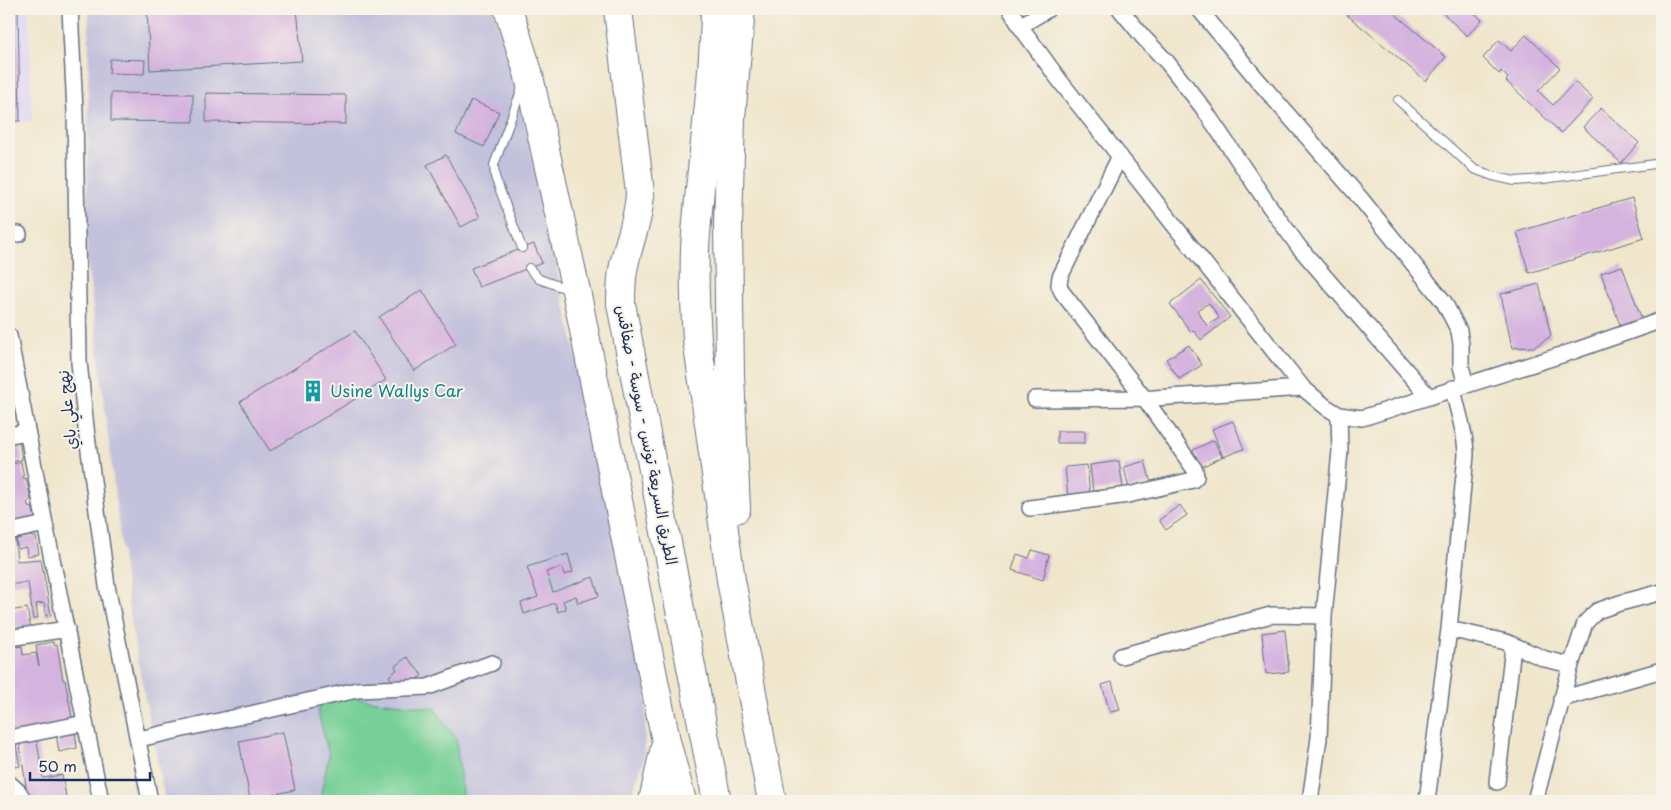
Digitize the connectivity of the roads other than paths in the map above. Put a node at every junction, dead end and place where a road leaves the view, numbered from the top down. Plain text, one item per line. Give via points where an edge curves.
1 (70, 9) edge
2 (508, 9) edge
3 (618, 9) edge
4 (715, 9) edge
5 (741, 9) edge
6 (1010, 9) edge
7 (1048, 9) edge
8 (1120, 9) edge
9 (1199, 9) edge
10 (1020, 26) junction
11 (528, 72) junction
12 (1398, 100) dead end
13 (1120, 156) junction
14 (1662, 163) edge
15 (522, 248) dead end
16 (529, 268) dead end
17 (576, 292) junction
18 (1662, 320) edge
19 (9, 336) edge
20 (1459, 387) junction
21 (1303, 388) junction
22 (1429, 397) junction
23 (1035, 399) dead end
24 (1145, 399) junction
25 (1340, 415) junction
26 (26, 432) junction
27 (9, 435) edge
28 (1030, 508) dead end
29 (45, 524) junction
30 (9, 532) edge
31 (731, 580) junction
32 (1662, 592) edge
33 (1324, 616) junction
34 (67, 629) junction
35 (1449, 629) junction
36 (9, 638) edge
37 (1514, 646) junction
38 (1121, 656) dead end
39 (492, 663) dead end
40 (1571, 666) junction
41 (1662, 670) edge
42 (1561, 699) junction
43 (85, 723) junction
44 (9, 738) edge
45 (139, 739) junction
46 (666, 741) junction
47 (1497, 782) dead end
48 (9, 783) edge
49 (24, 801) edge
50 (101, 801) edge
51 (150, 801) edge
52 (653, 801) edge
53 (682, 801) edge
54 (717, 801) edge
55 (772, 801) edge
56 (1310, 801) edge
57 (1427, 801) edge
58 (1534, 801) edge

1 - 45 street, نهج علي باي via 79,362 107,586
2 - 11 highway
3 - 54 highway, الطريق السريعة تونس - سوسة - صفاقس via 640,193 637,219 623,268 621,304
4 - 31 highway via 695,246 694,302 701,376
5 - 31 highway via 731,117 728,225 738,535
6 - 10 street
7 - 10 street
8 - 22 street via 1203,108 1299,246
9 - 20 street via 1444,302 1459,330
10 - 13 street
11 - 15 lane via 494,165 495,177
11 - 17 highway
12 - 14 lane via 1474,169 1493,176 1515,181 1543,180
13 - 21 street
13 - 24 street via 1060,277 1059,285
16 - 17 lane via 546,283
17 - 46 highway
18 - 20 street
19 - 26 street
20 - 22 street
20 - 35 street via 1456,409 1466,455
21 - 24 street
21 - 25 street
22 - 25 street via 1362,418
23 - 24 street
24 - 28 street via 1195,470 1196,478 1128,495
25 - 33 street via 1340,462
26 - 27 street
26 - 29 street
29 - 30 street
29 - 34 street
31 - 55 highway
32 - 40 street via 1597,611 1586,623
33 - 38 street via 1271,615
33 - 56 street via 1319,738
34 - 36 street
34 - 43 street
35 - 37 street
35 - 57 street
37 - 40 street
37 - 47 street
39 - 45 street via 428,687 357,690
40 - 42 street
41 - 42 street
42 - 58 street
43 - 44 street
43 - 50 street
45 - 51 street, نهج علي باي
46 - 52 highway
46 - 53 highway
48 - 49 street

